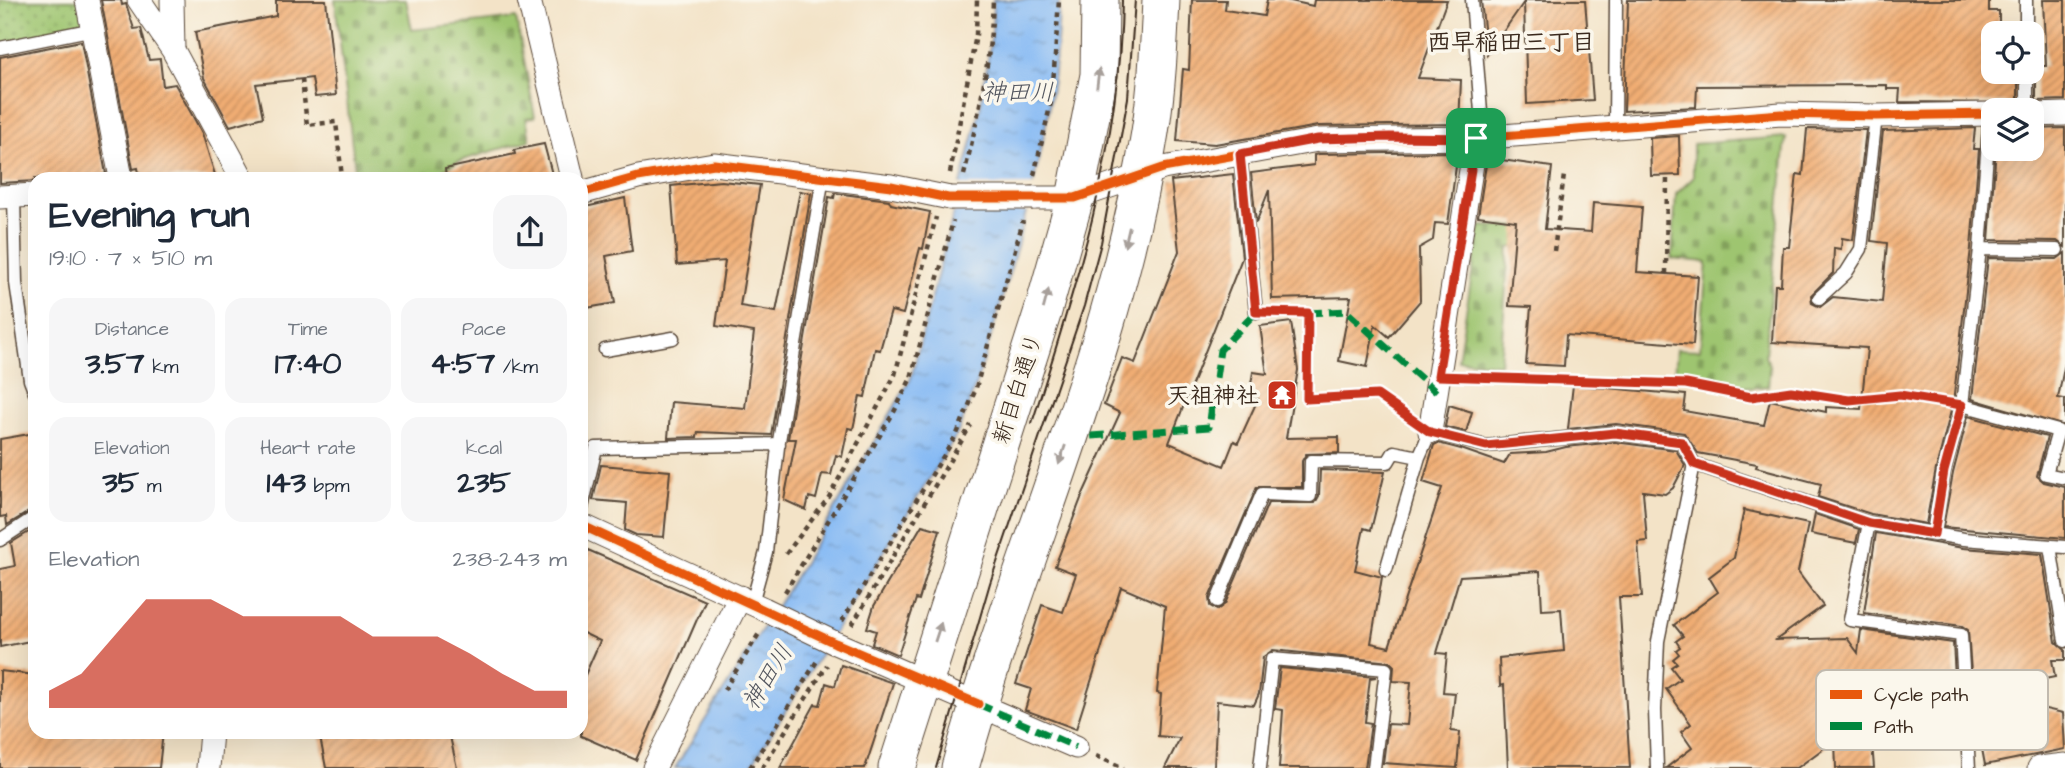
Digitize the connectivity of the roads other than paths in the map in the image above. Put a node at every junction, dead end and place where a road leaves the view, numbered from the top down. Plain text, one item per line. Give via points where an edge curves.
1 (87, 0) edge
2 (139, 0) edge
3 (172, 0) edge
4 (529, 0) edge
5 (1100, 0) edge
6 (1161, 0) edge
7 (1472, 0) edge
8 (1616, 0) edge
9 (2026, 0) edge
10 (2026, 21) edge
11 (94, 29) junction
12 (0, 48) edge
13 (173, 50) junction
14 (1981, 113) edge
15 (2065, 114) edge
16 (2044, 115) edge
17 (1876, 116) junction
18 (1615, 128) junction
19 (1480, 138) junction
20 (1240, 154) junction
21 (1988, 161) edge
22 (120, 172) edge
23 (239, 172) edge
24 (571, 172) edge
25 (1141, 175) junction
26 (823, 177) junction
27 (588, 191) edge
28 (16, 196) edge
29 (1074, 198) junction
30 (1980, 249) junction
31 (2057, 250) dead end
32 (1819, 298) dead end
33 (1256, 312) road end
34 (673, 338) dead end
35 (605, 351) dead end
36 (28, 366) edge
37 (1962, 405) junction
38 (1430, 432) junction
39 (779, 444) junction
40 (1419, 457) junction
41 (1694, 464) junction
42 (2065, 478) edge
43 (588, 482) edge
44 (28, 522) edge
45 (1869, 523) junction
46 (588, 528) edge
47 (1934, 534) junction
48 (0, 540) edge
49 (2050, 546) junction
50 (2065, 547) edge
51 (1386, 570) dead end
52 (1217, 601) dead end
53 (761, 606) junction
54 (2064, 624) edge
55 (2065, 641) edge
56 (1963, 670) edge
57 (923, 680) junction
58 (978, 704) junction
59 (210, 739) edge
60 (1076, 747) dead end
61 (1968, 750) edge
62 (2065, 765) edge
63 (208, 768) edge
64 (654, 768) edge
65 (897, 768) edge
66 (960, 768) edge
67 (1260, 768) edge
68 (1374, 768) edge
69 (1657, 768) edge
70 (1969, 768) edge
71 (2039, 768) edge

1 - 11 street
2 - 13 street
3 - 13 street
4 - 24 street
29 -> 5 main road, 新目白通り via 1099,75
6 - 25 main road via 1150,132
7 - 19 lane
8 - 18 lane
9 - 10 lane
11 - 12 lane
11 - 22 street
13 - 23 street
14 - 17 street
15 - 16 street
17 - 18 street via 1781,114
17 - 32 lane via 1861,249 1846,274
18 - 19 street
19 - 20 street via 1318,139
19 - 38 street
20 - 25 street
20 - 33 lane
21 - 30 lane
25 - 29 street
25 -> 58 main road via 1095,356
26 - 27 street via 714,164
26 - 29 street, bridge via 951,199
26 - 39 lane
28 - 36 lane via 16,284
57 -> 29 main road, 新目白通り
30 - 31 lane
30 - 37 lane
34 - 35 lane
37 - 42 lane via 2058,431 2046,474
37 - 47 lane via 1944,471
38 - 40 lane
38 - 41 lane via 1486,446 1615,433 1682,442
39 - 43 lane via 596,448
39 - 53 lane
40 - 51 lane
40 - 52 lane via 1394,452 1388,461 1311,461 1310,496 1262,494
41 - 45 lane
41 - 69 lane via 1658,641
44 - 48 lane
45 - 47 lane
45 - 56 lane via 1850,620 1961,635
46 - 53 street
47 - 49 lane
49 - 50 lane
49 - 54 lane
53 - 57 street, bridge
53 - 64 street
54 - 55 lane
57 - 58 street
57 - 65 main road, 新目白通り
58 - 60 street
58 - 66 main road
59 - 63 street
61 - 70 lane
62 - 71 street
67 - 68 lane via 1272,659 1386,669

